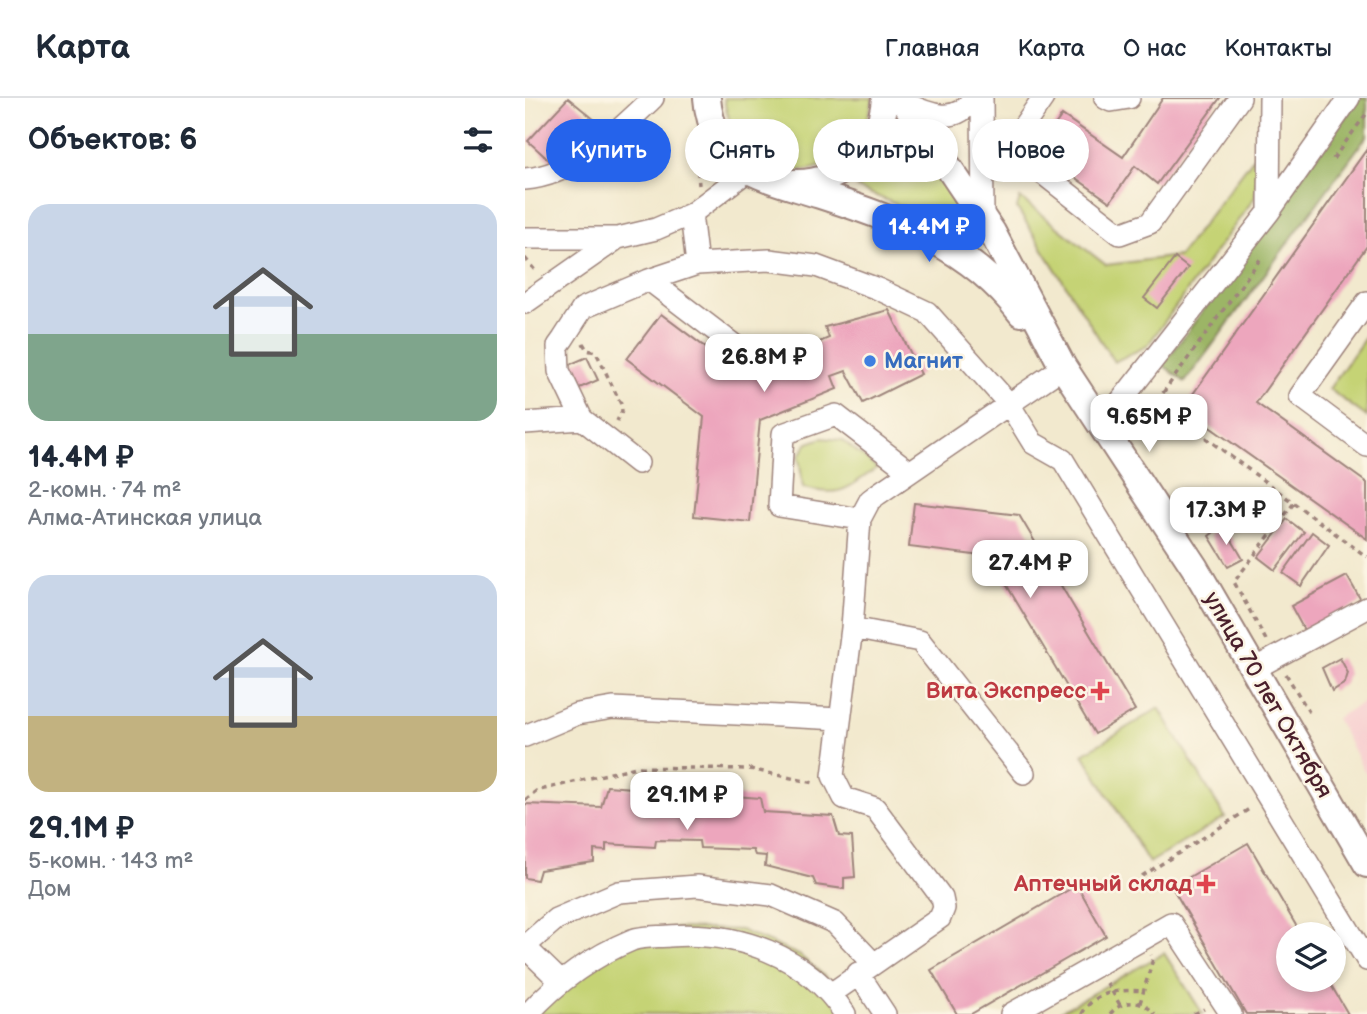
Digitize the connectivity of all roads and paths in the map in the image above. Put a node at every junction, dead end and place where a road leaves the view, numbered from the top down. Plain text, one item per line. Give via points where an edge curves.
1 (653, 98) edge
2 (707, 98) edge
3 (973, 98) edge
4 (982, 98) edge
5 (1042, 98) edge
6 (1105, 98) edge
7 (1129, 98) edge
8 (1240, 98) edge
9 (1270, 98) edge
10 (1349, 98) edge
11 (897, 100) edge
12 (710, 119) edge
13 (982, 119) edge
14 (1028, 119) edge
15 (525, 179) edge
16 (733, 182) edge
17 (781, 182) joint
18 (984, 182) edge
19 (1054, 182) edge
20 (1269, 212) junction
21 (691, 214) junction
22 (987, 225) junction
23 (525, 238) edge
24 (618, 238) junction
25 (971, 262) junction
26 (698, 264) junction
27 (649, 280) junction
28 (1367, 302) edge
29 (525, 303) edge
30 (759, 364) dead end
31 (1063, 367) junction
32 (1133, 384) junction
33 (1009, 404) junction
34 (582, 419) junction
35 (525, 423) edge
36 (1103, 425) junction
37 (1367, 446) edge
38 (638, 463) dead end
39 (909, 471) junction
40 (1294, 503) junction
41 (860, 519) junction
42 (1367, 556) edge
43 (1367, 608) edge
44 (852, 628) junction
45 (1265, 663) junction
46 (1309, 712) dead end
47 (840, 719) junction
48 (525, 736) edge
49 (1024, 773) dead end
50 (837, 788) junction
51 (1268, 798) junction
52 (525, 800) edge
53 (1367, 864) edge
54 (1142, 876) dead end
55 (1143, 940) junction
56 (525, 946) edge
57 (1367, 960) edge
58 (1097, 966) junction
59 (866, 968) junction
60 (560, 981) junction
61 (1144, 991) junction
62 (1112, 992) junction
63 (832, 993) junction
64 (1140, 1003) junction
65 (1120, 1005) junction
66 (528, 1014) edge
67 (845, 1014) edge
68 (885, 1014) edge
69 (1011, 1014) edge
70 (1082, 1014) edge
71 (1110, 1014) edge
72 (1155, 1014) edge
73 (1231, 1014) edge

1 - 15 street via 584,158 543,178
2 - 12 main road
3 - 11 street via 956,113 941,117
4 - 13 street
5 - 14 street
6 - 7 street
8 - 19 street via 1150,223 1120,234
9 - 20 street
10 - 20 street
11 - 17 main road via 855,162 824,179
11 - 22 main road, улица 70 лет Октября
16 - 21 street
17 - 25 main road via 917,230
18 - 22 street
20 - 32 street
21 - 24 street
21 - 26 street
22 - 25 main road via 990,254
22 - 31 main road, улица 70 лет Октября
23 - 24 street
24 - 29 street
25 - 31 main road via 1003,290
26 - 27 street
26 - 33 street via 769,260 816,266 878,289 927,312
27 - 30 street
27 - 34 street via 583,308 558,346 559,371
28 - 37 street via 1300,396
31 - 33 street
31 - 36 main road, улица 70 лет Октября
32 - 36 street
32 - 40 path
33 - 39 street
33 - 51 street via 1033,443 1063,460
34 - 35 street
34 - 38 street
36 - 45 main road, улица 70 лет Октября via 1195,568
39 - 41 street via 870,500
39 - 41 street via 836,415 783,435 779,506
40 - 42 path
40 - 45 path via 1234,582
41 - 44 street
43 - 45 street
44 - 47 street
44 - 49 street via 921,641
45 - 46 path
45 - 53 main road, улица 70 лет Октября
47 - 48 street via 613,708 577,714
47 - 50 street via 832,776
50 - 52 path via 750,769 636,767 536,791
50 - 59 street via 844,798 875,808 942,898 944,908 940,918
51 - 54 path
51 - 57 street
55 - 58 street
55 - 61 path via 1153,959
55 - 73 street via 1171,923
56 - 59 street via 556,919 619,892 697,886 771,895 835,923
56 - 60 street
58 - 62 path
58 - 69 street
59 - 63 street
59 - 68 street
60 - 63 street via 583,964 635,939 692,934 753,944 796,963
60 - 66 street
61 - 62 path
61 - 64 path
62 - 65 path
62 - 70 path via 1086,1005
63 - 67 street
64 - 65 path
64 - 72 path
65 - 71 path

